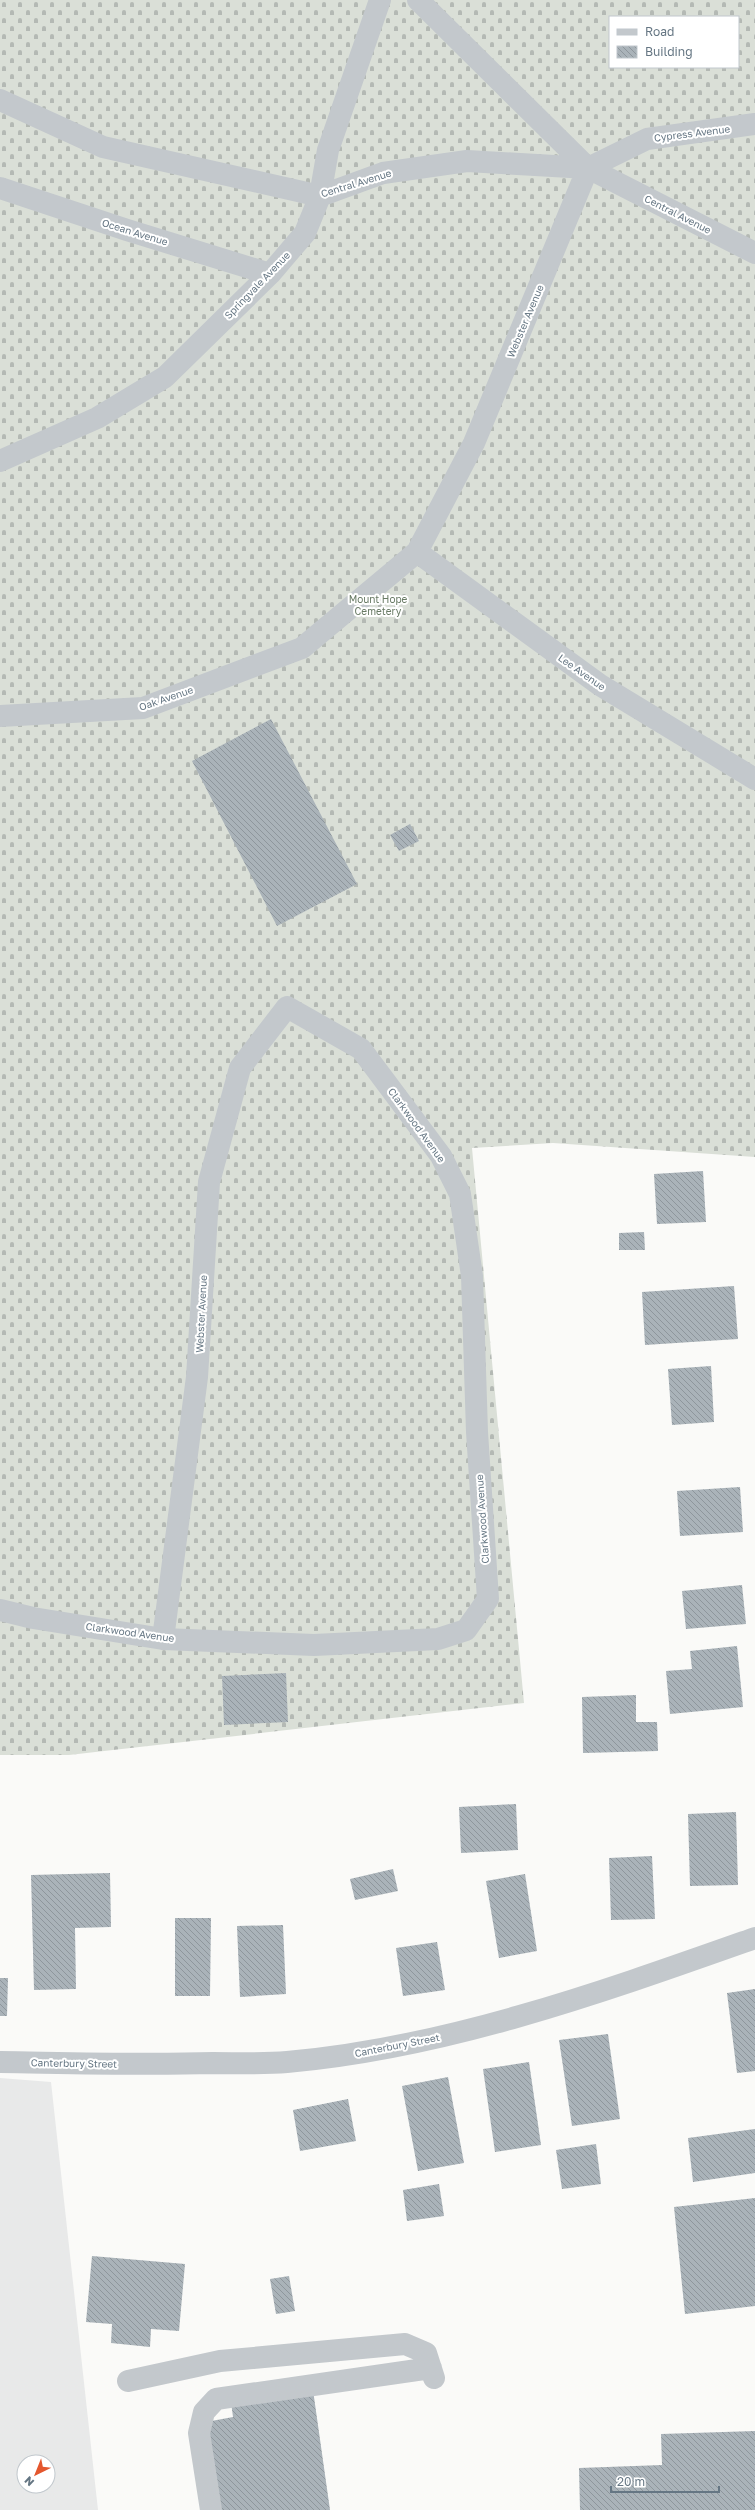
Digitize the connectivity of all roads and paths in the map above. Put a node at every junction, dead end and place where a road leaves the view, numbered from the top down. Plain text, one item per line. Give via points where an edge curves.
1 (380, 0) edge
2 (418, 0) edge
3 (0, 100) edge
4 (755, 124) edge
5 (588, 168) junction
6 (0, 188) edge
7 (320, 196) junction
8 (755, 253) edge
9 (270, 274) junction
10 (0, 461) edge
11 (417, 552) junction
12 (302, 648) joint
13 (0, 716) edge
14 (755, 779) edge
15 (287, 1007) joint
16 (0, 1610) edge
17 (164, 1638) junction
18 (755, 1938) edge
19 (0, 2062) edge
20 (128, 2381) dead end
21 (211, 2510) edge

1 - 7 street, Springvale Avenue via 328,150
2 - 5 street
3 - 7 street, Central Avenue via 102,147
4 - 5 street, Cypress Avenue via 647,139
5 - 7 street, Central Avenue via 467,161 382,173
5 - 8 street, Central Avenue
5 - 11 street, Webster Avenue via 474,443
6 - 9 street, Ocean Avenue
7 - 9 street, Springvale Avenue via 305,234
9 - 10 street, Springvale Avenue via 165,377 97,418
11 - 12 street, Webster Avenue
11 - 14 street, Lee Avenue via 600,685
12 - 13 street, Oak Avenue via 143,708
15 - 17 street, Webster Avenue via 240,1068 209,1182 197,1377
15 - 17 street, Clarkwood Avenue via 361,1049 441,1156 460,1194 472,1276 477,1432 488,1599 466,1630 438,1639 314,1644
16 - 17 street, Clarkwood Avenue via 33,1618
18 - 19 street, Canterbury Street via 646,1976 474,2028 382,2050 286,2062 149,2065
20 - 21 street via 220,2361 405,2344 426,2353 432,2373 216,2399 204,2412 199,2433

